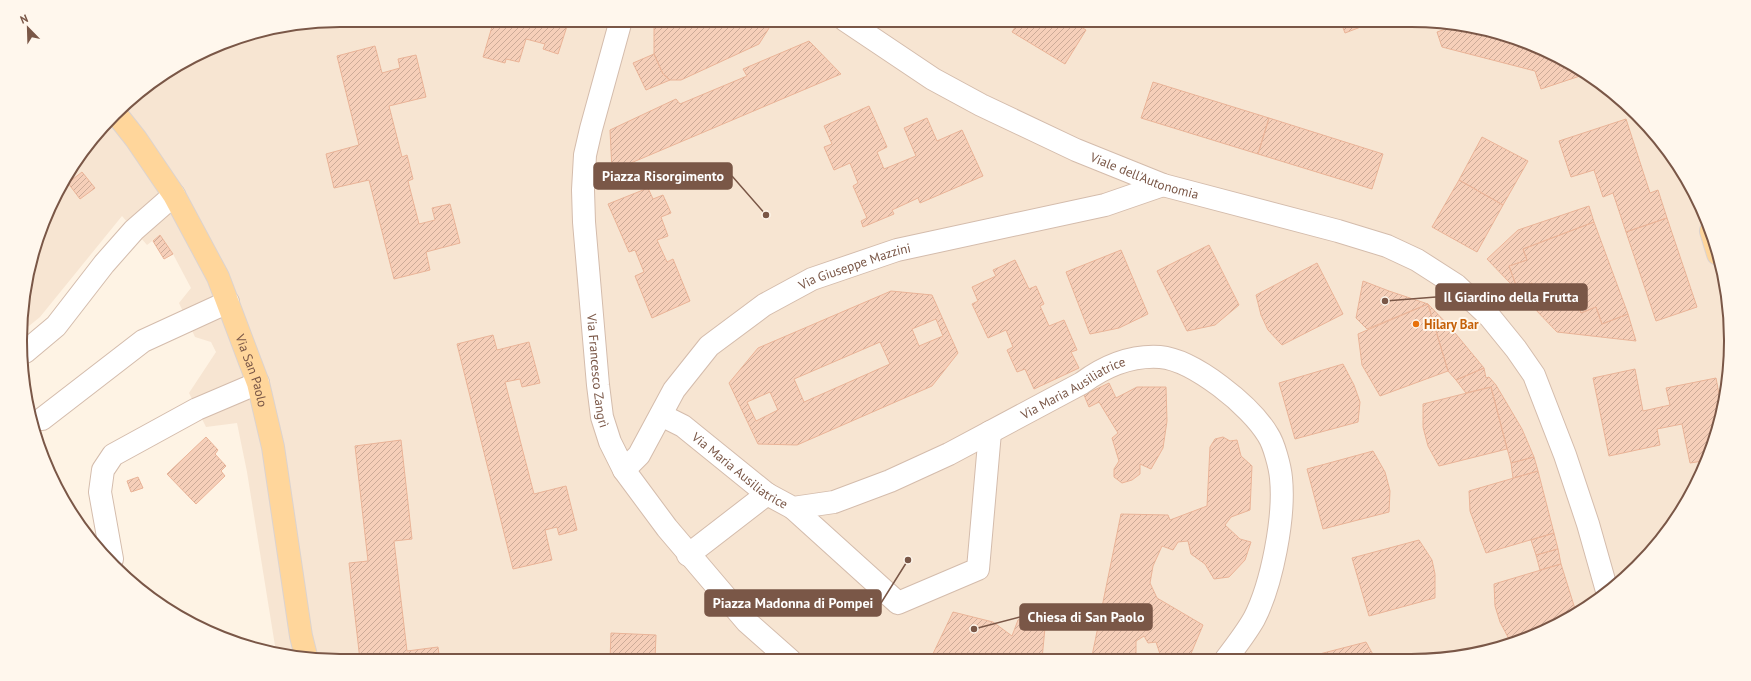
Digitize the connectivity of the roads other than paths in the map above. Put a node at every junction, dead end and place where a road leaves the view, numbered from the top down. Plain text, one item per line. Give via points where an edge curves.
1 (619, 27) edge
2 (855, 27) edge
3 (120, 118) edge
4 (1163, 185) junction
5 (174, 195) junction
6 (228, 302) junction
7 (27, 349) edge
8 (258, 383) junction
9 (661, 415) junction
10 (42, 419) dead end
11 (990, 432) junction
12 (624, 470) junction
13 (767, 494) junction
14 (793, 508) junction
15 (111, 553) edge
16 (688, 555) junction
17 (1605, 585) edge
18 (305, 651) edge
19 (783, 654) edge
20 (1230, 654) edge

1 - 12 street, Via Francesco Zangrì via 591,129 583,190 602,417 610,442
2 - 4 street, Viale dell'Autonomia via 933,79 981,105 1076,150
3 - 5 main road, Via San Paolo
4 - 9 street, Via Giuseppe Mazzini via 1105,205 897,250 812,279 764,305 709,346 674,390
4 - 17 street, Viale dell'Autonomia via 1387,246 1417,260 1461,289 1490,317 1534,375 1565,455
5 - 6 main road, Via San Paolo via 218,277
5 - 7 street via 134,230 56,326
6 - 8 main road, Via San Paolo
6 - 10 street via 143,341
8 - 15 street via 197,409 114,455 103,470 100,492
8 - 18 main road, Via San Paolo via 273,447
9 - 12 street, Via Giuseppe Mazzini via 639,456
9 - 13 street, Via Maria Ausiliatrice via 683,426
11 - 14 street, Via Maria Ausiliatrice via 890,481 834,502
11 - 14 street via 978,569 898,603
11 - 20 street, Via Maria Ausiliatrice via 1082,383 1101,370 1121,361 1141,358 1159,357 1189,368 1240,402 1269,436 1281,478 1281,510 1276,545 1260,603 1245,634
12 - 16 street, Via Francesco Zangrì
13 - 14 street, Via Maria Ausiliatrice
13 - 16 street
16 - 19 street, Via Francesco Zangrì via 747,622

